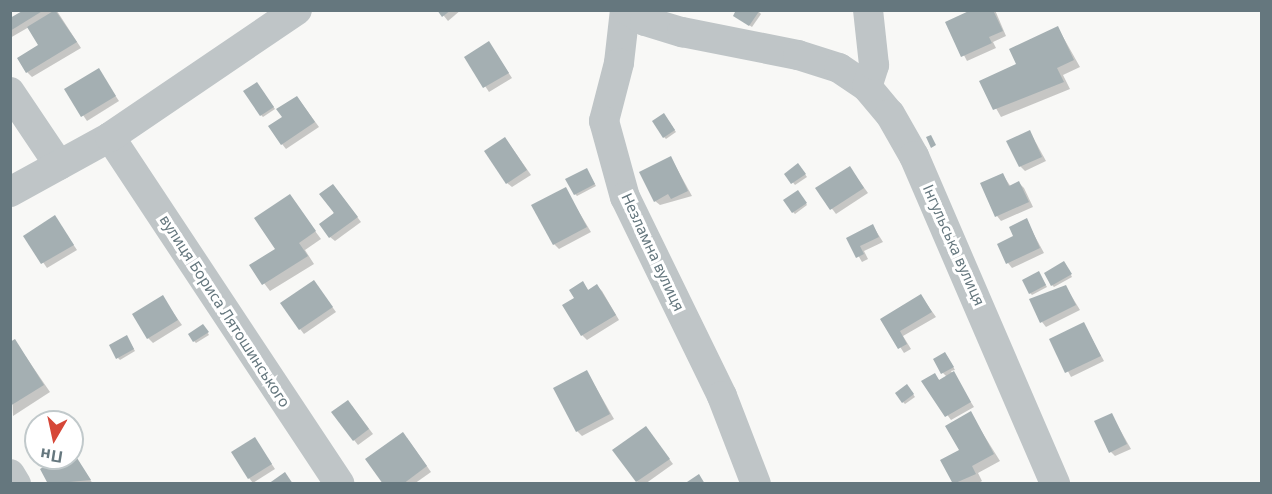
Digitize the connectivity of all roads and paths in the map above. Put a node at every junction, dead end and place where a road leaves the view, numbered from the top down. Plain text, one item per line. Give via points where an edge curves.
1 (297, 10) edge
2 (626, 10) edge
3 (868, 10) edge
4 (867, 87) junction
5 (10, 92) edge
6 (110, 137) junction
7 (59, 165) junction
8 (10, 192) edge
9 (10, 474) edge
10 (16, 483) edge
11 (340, 483) edge
12 (756, 483) edge
13 (1055, 483) edge

1 - 6 street
2 - 4 street, Незламна вулиця via 645,21 682,32 798,55 839,68
2 - 12 street, Незламна вулиця via 619,63 604,121 625,197 722,396
3 - 4 street via 874,65
4 - 13 street, Інгульська вулиця via 890,114 914,156
5 - 7 street
6 - 7 street
6 - 11 street, вулиця Бориса Лятошинського
7 - 8 street
9 - 10 street

